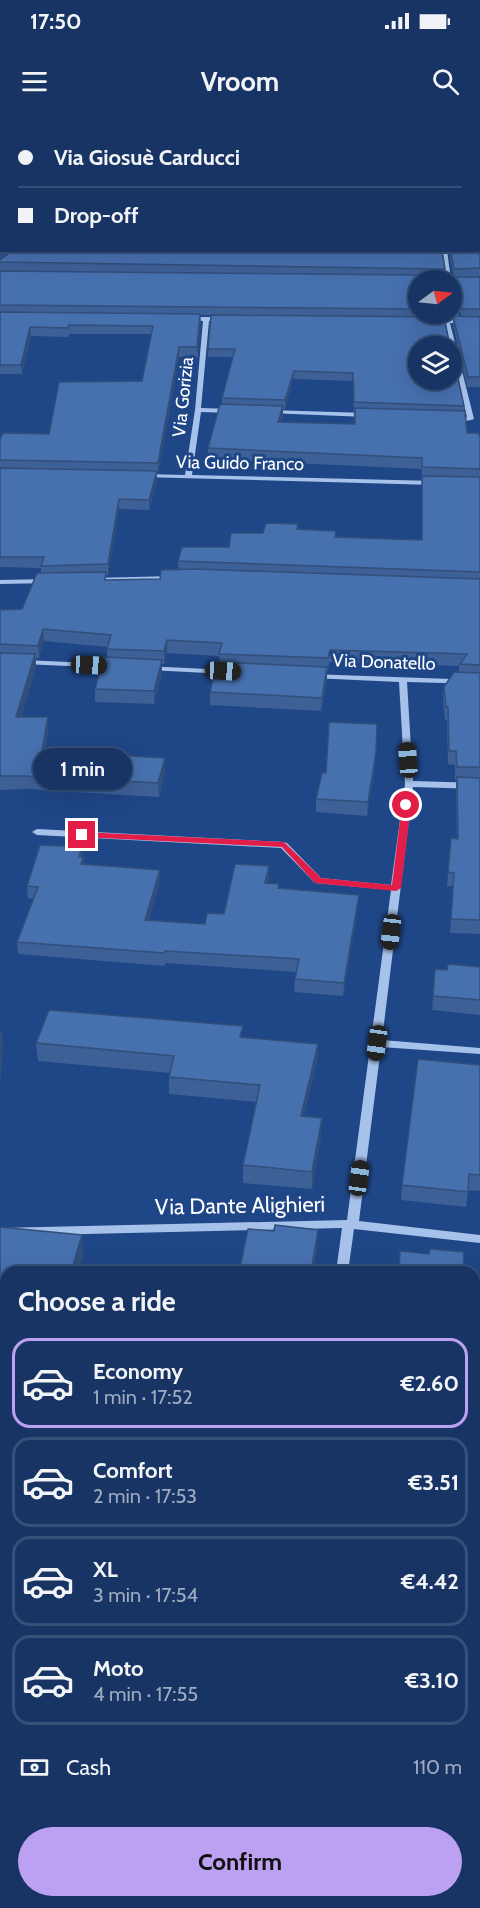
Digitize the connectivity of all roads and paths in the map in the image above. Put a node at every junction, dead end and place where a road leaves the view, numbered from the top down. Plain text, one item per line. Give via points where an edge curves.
1 (444, 252) edge
2 (448, 270) edge
3 (181, 319) edge
4 (206, 319) junction
5 (228, 320) edge
6 (462, 322) edge
7 (480, 322) edge
8 (447, 324) edge
9 (198, 410) junction
10 (243, 411) edge
11 (266, 412) edge
12 (380, 416) edge
13 (448, 418) edge
14 (132, 476) edge
15 (188, 477) junction
16 (442, 484) edge
17 (183, 578) edge
18 (57, 580) edge
19 (80, 580) edge
20 (0, 582) edge
21 (0, 661) edge
22 (123, 666) edge
23 (134, 667) edge
24 (238, 672) edge
25 (297, 675) edge
26 (403, 680) junction
27 (480, 682) edge
28 (409, 784) junction
29 (480, 786) edge
30 (37, 832) dead end
31 (396, 888) junction
32 (377, 1043) junction
33 (480, 1051) edge
34 (351, 1223) junction
35 (0, 1232) edge
36 (480, 1239) edge
37 (343, 1266) edge

1 - 2 street
3 - 4 street
4 - 5 street
4 - 9 street, Via Gorizia
6 - 7 street
8 - 13 street via 471,419
9 - 10 street
9 - 15 street, Via Gorizia
11 - 12 street
14 - 15 street, Via Guido Franco
15 - 16 street, Via Guido Franco
17 - 19 street
18 - 20 street
21 - 22 street
23 - 24 street
25 - 26 street, Via Donatello
26 - 27 street, Via Donatello
26 - 28 street
28 - 29 street
28 - 31 street
30 - 31 street via 284,845 318,881
31 - 32 street
32 - 33 street
32 - 34 street
34 - 35 street, Via Dante Alighieri
34 - 36 street, Via Dante Alighieri
34 - 37 street

